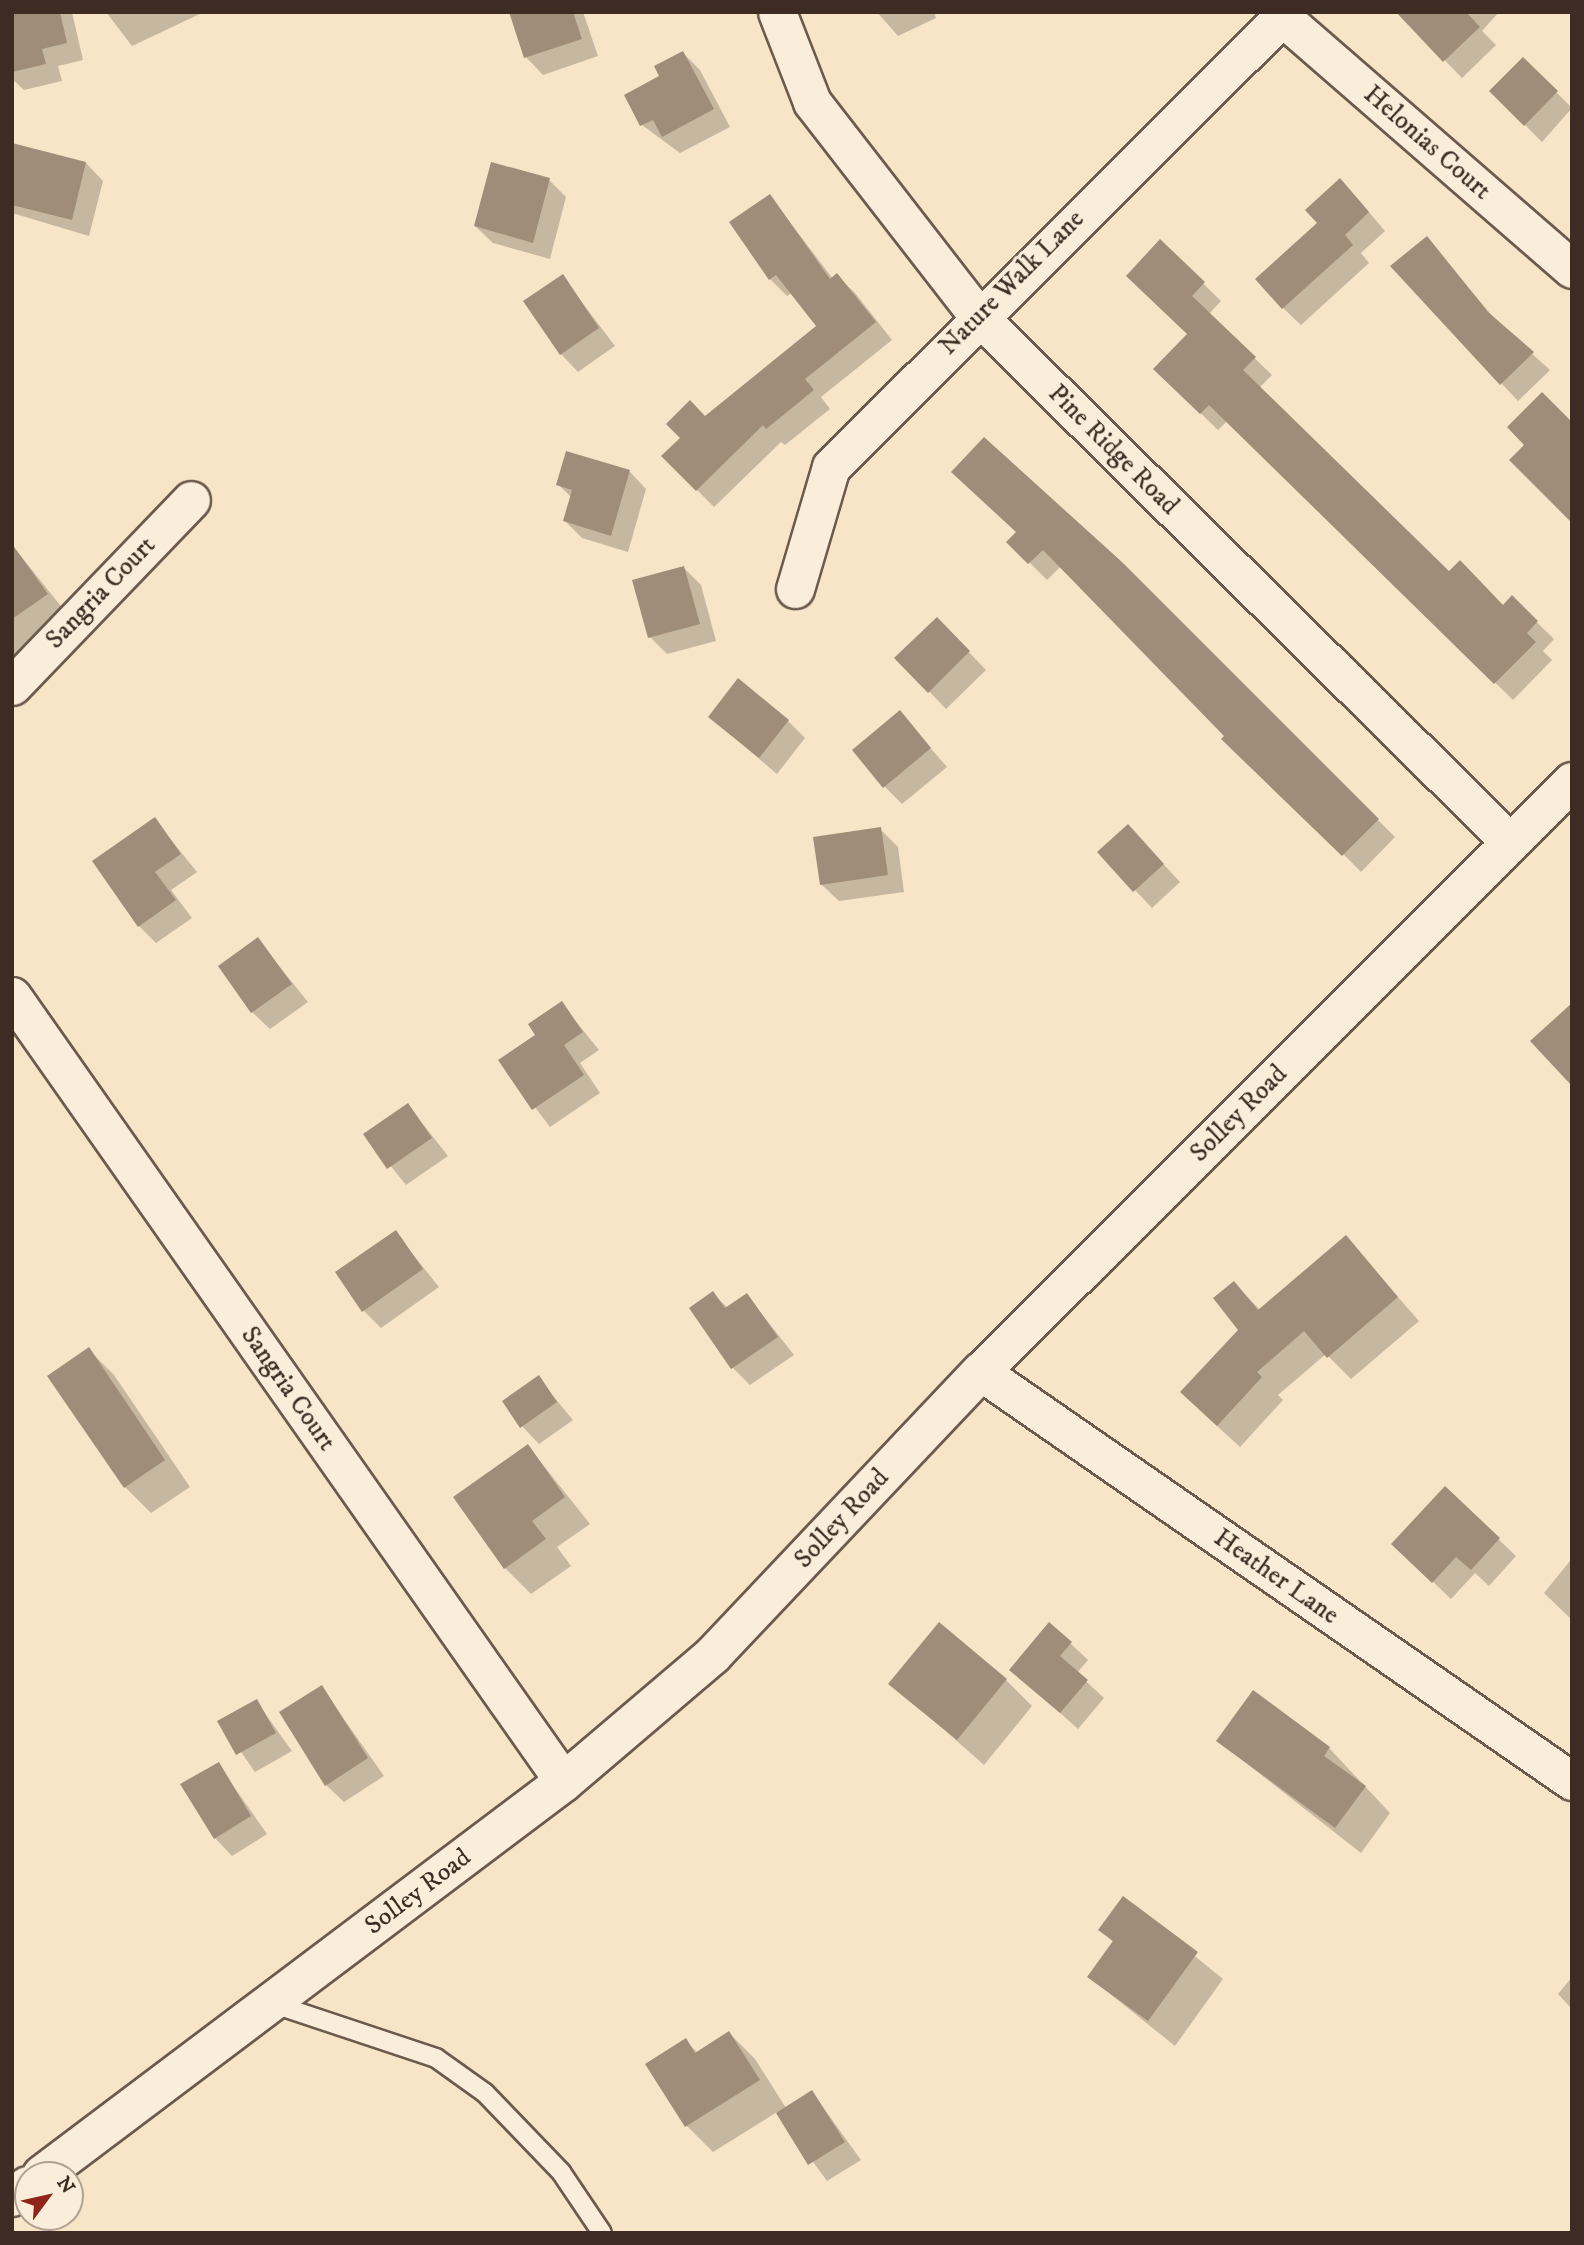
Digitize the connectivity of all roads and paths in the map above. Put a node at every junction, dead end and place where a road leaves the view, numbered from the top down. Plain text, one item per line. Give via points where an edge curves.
1 (777, 12) edge
2 (1284, 15) edge
3 (1572, 270) edge
4 (978, 316) junction
5 (191, 500) dead end
6 (795, 589) dead end
7 (12, 686) edge
8 (1572, 782) edge
9 (1510, 842) junction
10 (12, 996) edge
11 (981, 1372) junction
12 (1572, 1781) edge
13 (564, 1782) junction
14 (271, 2003) junction
15 (61, 2161) edge
16 (603, 2233) edge

1 - 4 street, Pine Ridge Road via 812,102
2 - 3 street, Helonias Court
2 - 4 street, Nature Walk Lane
4 - 6 street, Nature Walk Lane via 831,467
4 - 9 street, Pine Ridge Road
5 - 7 street, Sangria Court
8 - 9 main road, Solley Road
9 - 11 main road, Solley Road
10 - 13 street, Sangria Court
11 - 12 street, Heather Lane
11 - 13 main road, Solley Road via 713,1655
13 - 14 main road, Solley Road
14 - 15 main road, Solley Road
14 - 16 lane via 436,2058 509,2114 561,2172

